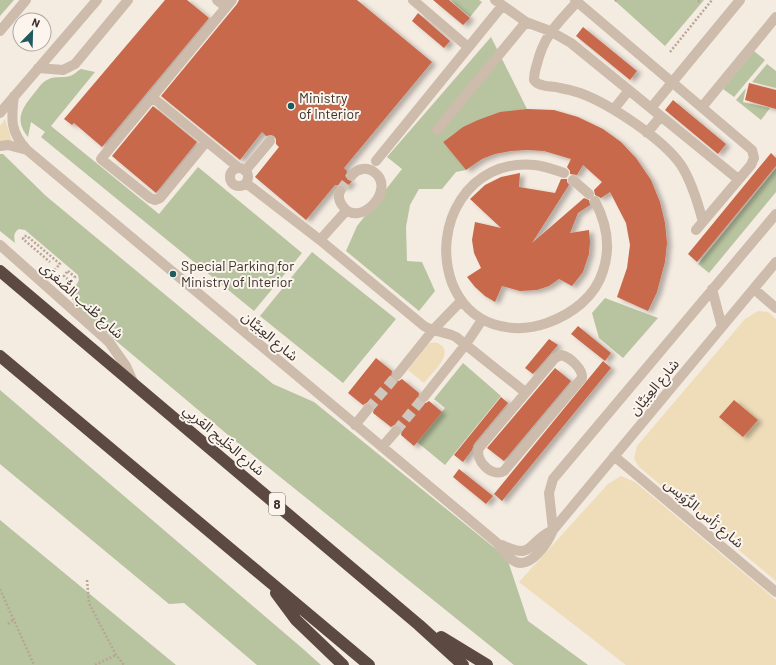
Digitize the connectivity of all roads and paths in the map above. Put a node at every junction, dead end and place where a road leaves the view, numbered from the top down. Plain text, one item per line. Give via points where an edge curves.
1 (26, 0) edge
2 (97, 0) edge
3 (128, 0) edge
4 (217, 0) edge
5 (413, 0) edge
6 (712, 0) edge
7 (740, 0) edge
8 (576, 1) edge
9 (498, 3) edge
10 (229, 4) edge
11 (776, 17) edge
12 (526, 22) junction
13 (0, 31) edge
14 (550, 31) junction
15 (468, 47) junction
16 (670, 52) dead end
17 (38, 68) junction
18 (673, 82) junction
19 (629, 90) junction
20 (14, 96) junction
21 (152, 97) junction
22 (702, 107) junction
23 (651, 108) junction
24 (614, 109) junction
25 (0, 113) edge
26 (661, 116) junction
27 (437, 130) dead end
28 (647, 133) junction
29 (270, 141) dead end
30 (206, 142) junction
31 (0, 146) edge
32 (26, 150) junction
33 (376, 161) dead end
34 (242, 169) junction
35 (564, 173) dead end
36 (352, 174) tunnel mouth
37 (738, 179) junction
38 (573, 180) dead end
39 (246, 183) junction
40 (340, 191) dead end
41 (346, 210) junction
42 (776, 214) edge
43 (703, 222) junction
44 (696, 230) dead end
45 (320, 240) junction
46 (0, 245) edge
47 (50, 262) dead end
48 (776, 262) edge
49 (0, 271) edge
50 (49, 276) dead end
51 (712, 289) junction
52 (754, 289) junction
53 (461, 301) junction
54 (776, 308) edge
55 (482, 320) junction
56 (722, 327) junction
57 (433, 330) junction
58 (466, 344) junction
59 (0, 356) edge
60 (397, 375) tunnel mouth
61 (134, 384) junction
62 (525, 392) junction
63 (424, 397) tunnel mouth
64 (368, 409) tunnel mouth
65 (355, 424) junction
66 (396, 431) tunnel mouth
67 (382, 447) junction
68 (614, 456) junction
69 (553, 530) junction
70 (87, 580) dead end
71 (267, 580) junction
72 (0, 589) edge
73 (776, 592) edge
74 (13, 620) junction
75 (8, 624) dead end
76 (419, 625) junction
77 (116, 655) junction
78 (34, 665) edge
79 (95, 665) edge
80 (124, 665) edge
81 (343, 665) edge
82 (369, 665) edge
83 (463, 665) edge
84 (487, 665) edge

1 - 13 street
2 - 17 street
3 - 17 street via 75,64 63,70
4 - 10 street
5 - 15 street
6 - 16 path
7 - 18 street
8 - 14 street
8 - 18 street
9 - 12 street
9 - 15 street
10 - 21 street
11 - 22 street
12 - 14 street
12 - 27 street
14 - 19 street via 571,43
14 - 24 street via 539,54 534,77 536,82 580,93
15 - 33 street
17 - 20 street
18 - 22 street
18 - 23 street
19 - 23 street
19 - 24 street
20 - 25 street
20 - 32 street, شارع العِبَيَّان via 14,130
21 - 30 street
21 - 30 street via 101,159 155,200 160,198
22 - 37 street via 754,154 753,162
23 - 26 street
24 - 28 street
26 - 28 street
26 - 37 street
28 - 43 street via 681,166 693,190
29 - 34 street
30 - 34 street
31 - 32 street, شارع العِبَيَّان via 8,145
32 - 65 street, شارع العِبَيَّان
34 - 39 street via 248,174
34 - 39 street via 235,169 230,176 232,183 239,186
35 - 53 street via 536,165 514,166 492,172 468,189 453,215 446,244 449,274
36 - 41 street via 361,169 372,170 380,178 382,190 363,212 358,214
37 - 43 street
38 - 55 street via 592,198 606,225 606,264 596,287 578,306 541,325 512,328
39 - 45 street
40 - 41 street via 340,201
41 - 45 street
42 - 51 street
43 - 44 street
45 - 57 street via 424,326
46 - 61 street, شارع طُنب الصُّغرَى via 109,342 126,366
47 - 50 path via 24,240 24,236 60,264
48 - 52 street, شارع العِبَيَّان
49 - 61 highway, شارع الخَلِيج العَربِي / 8
51 - 56 street
51 - 69 street via 553,479 549,493
52 - 54 street
52 - 56 street, شارع العِبَيَّان
53 - 55 street
53 - 57 street
55 - 58 street
56 - 68 street, شارع العِبَيَّان
57 - 58 street via 451,334
57 - 60 street
58 - 62 street
58 - 63 street
59 - 71 highway
61 - 76 highway, شارع الخَلِيج العَربِي / 8
62 - 62 street via 478,452 480,460 493,472 504,471 580,380 582,373 566,356 559,355
64 - 65 street
65 - 67 street, شارع العِبَيَّان
66 - 67 street
67 - 69 street, شارع العِبَيَّان via 496,542 515,552 524,551
68 - 69 street, شارع العِبَيَّان
68 - 73 street, شارع رَأس الرُّوَيس
70 - 77 path via 89,603
71 - 81 highway via 296,620
71 - 82 highway
72 - 74 path
74 - 75 path
74 - 78 path
76 - 83 highway, شارع الخَلِيج العَربِي / 8
76 - 84 highway
77 - 79 path
77 - 80 path

